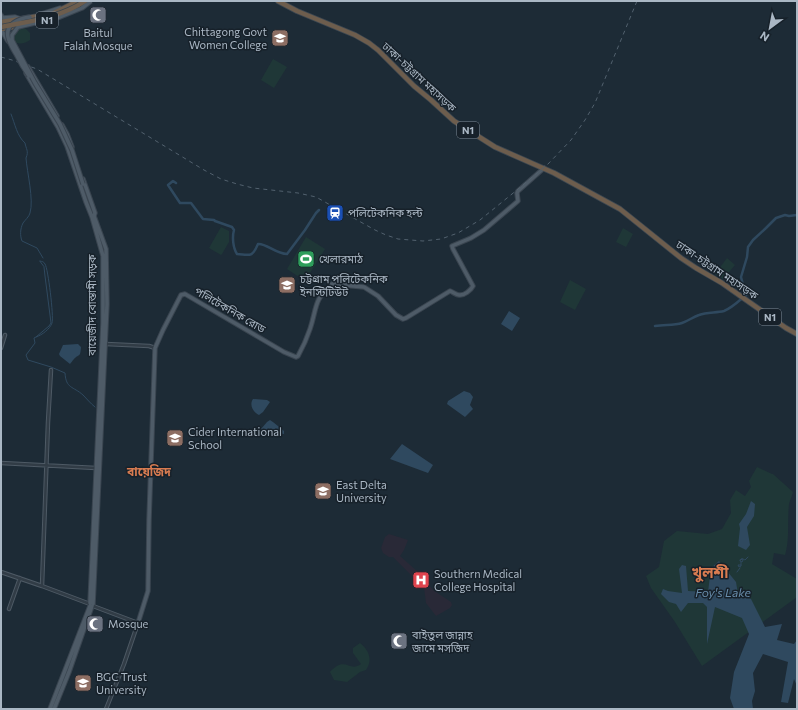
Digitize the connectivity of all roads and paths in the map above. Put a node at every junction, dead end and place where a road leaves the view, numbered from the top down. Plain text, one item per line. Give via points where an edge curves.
1 (74, 1) edge
2 (78, 1) edge
3 (81, 1) edge
4 (85, 1) edge
5 (90, 1) edge
6 (278, 1) edge
7 (281, 1) edge
8 (1, 15) edge
9 (21, 19) junction
10 (1, 26) edge
11 (10, 28) junction
12 (544, 168) junction
13 (82, 184) junction
14 (92, 214) junction
15 (667, 246) junction
16 (797, 334) edge
17 (5, 335) dead end
18 (106, 344) junction
19 (1, 348) edge
20 (155, 348) junction
21 (51, 370) dead end
22 (1, 463) edge
23 (46, 465) junction
24 (98, 468) junction
25 (1, 572) edge
26 (20, 578) junction
27 (42, 586) junction
28 (91, 605) junction
29 (9, 609) dead end
30 (138, 623) junction
31 (50, 709) edge
32 (54, 709) edge
33 (106, 709) edge

1 - 13 main road, bridge via 58,9 14,21 10,25 7,37 61,129
2 - 9 highway, N1 via 52,14
3 - 10 highway, bridge via 51,15
4 - 10 highway, bridge via 51,17
5 - 11 highway, N1 via 60,17
5 - 13 main road, bridge via 82,8 60,17 18,27 12,35 12,40 35,83 60,124 72,150
6 - 12 highway, ঢাকা-চট্টগ্রাম মহাসড়ক / N1 via 369,43 454,121 502,151
7 - 15 highway, ঢাকা-চট্টগ্রাম মহাসড়ক / N1 via 364,38 465,126 496,145 551,168 613,202
8 - 9 main road via 2,18 15,16
9 - 10 highway, N1
10 - 11 highway, N1
10 - 14 main road, বায়েজীদ বোস্তামী সড়ক via 58,127
11 - 14 main road, বায়েজীদ বোস্তামী সড়ক via 11,36 67,134 95,213
12 - 15 highway, ঢাকা-চট্টগ্রাম মহাসড়ক / N1 via 620,209
12 - 20 main road, পলিটেকনিক রোড via 518,191 518,201 478,234 452,246 473,286 462,296 450,291 403,319 364,287 332,284 318,300 311,328 296,357 185,294 181,295
13 - 14 main road
14 - 18 main road, বায়েজীদ বোস্তামী সড়ক via 106,247
14 - 24 main road, বায়েজীদ বোস্তামী সড়ক via 103,256
15 - 16 highway, ঢাকা-চট্টগ্রাম মহাসড়ক / N1 via 687,262
17 - 19 street
18 - 20 street
18 - 24 main road, বায়েজীদ বোস্তামী সড়ক
20 - 30 main road, পলিটেকনিক রোড via 148,591
21 - 23 street
22 - 23 street
23 - 24 street
23 - 27 street
24 - 28 main road, বায়েজীদ বোস্তামী সড়ক
25 - 26 street
26 - 27 street
26 - 29 street
27 - 28 street
28 - 30 street
28 - 31 main road, বায়েজীদ বোস্তামী সড়ক
28 - 32 main road, বায়েজীদ বোস্তামী সড়ক
30 - 33 street

